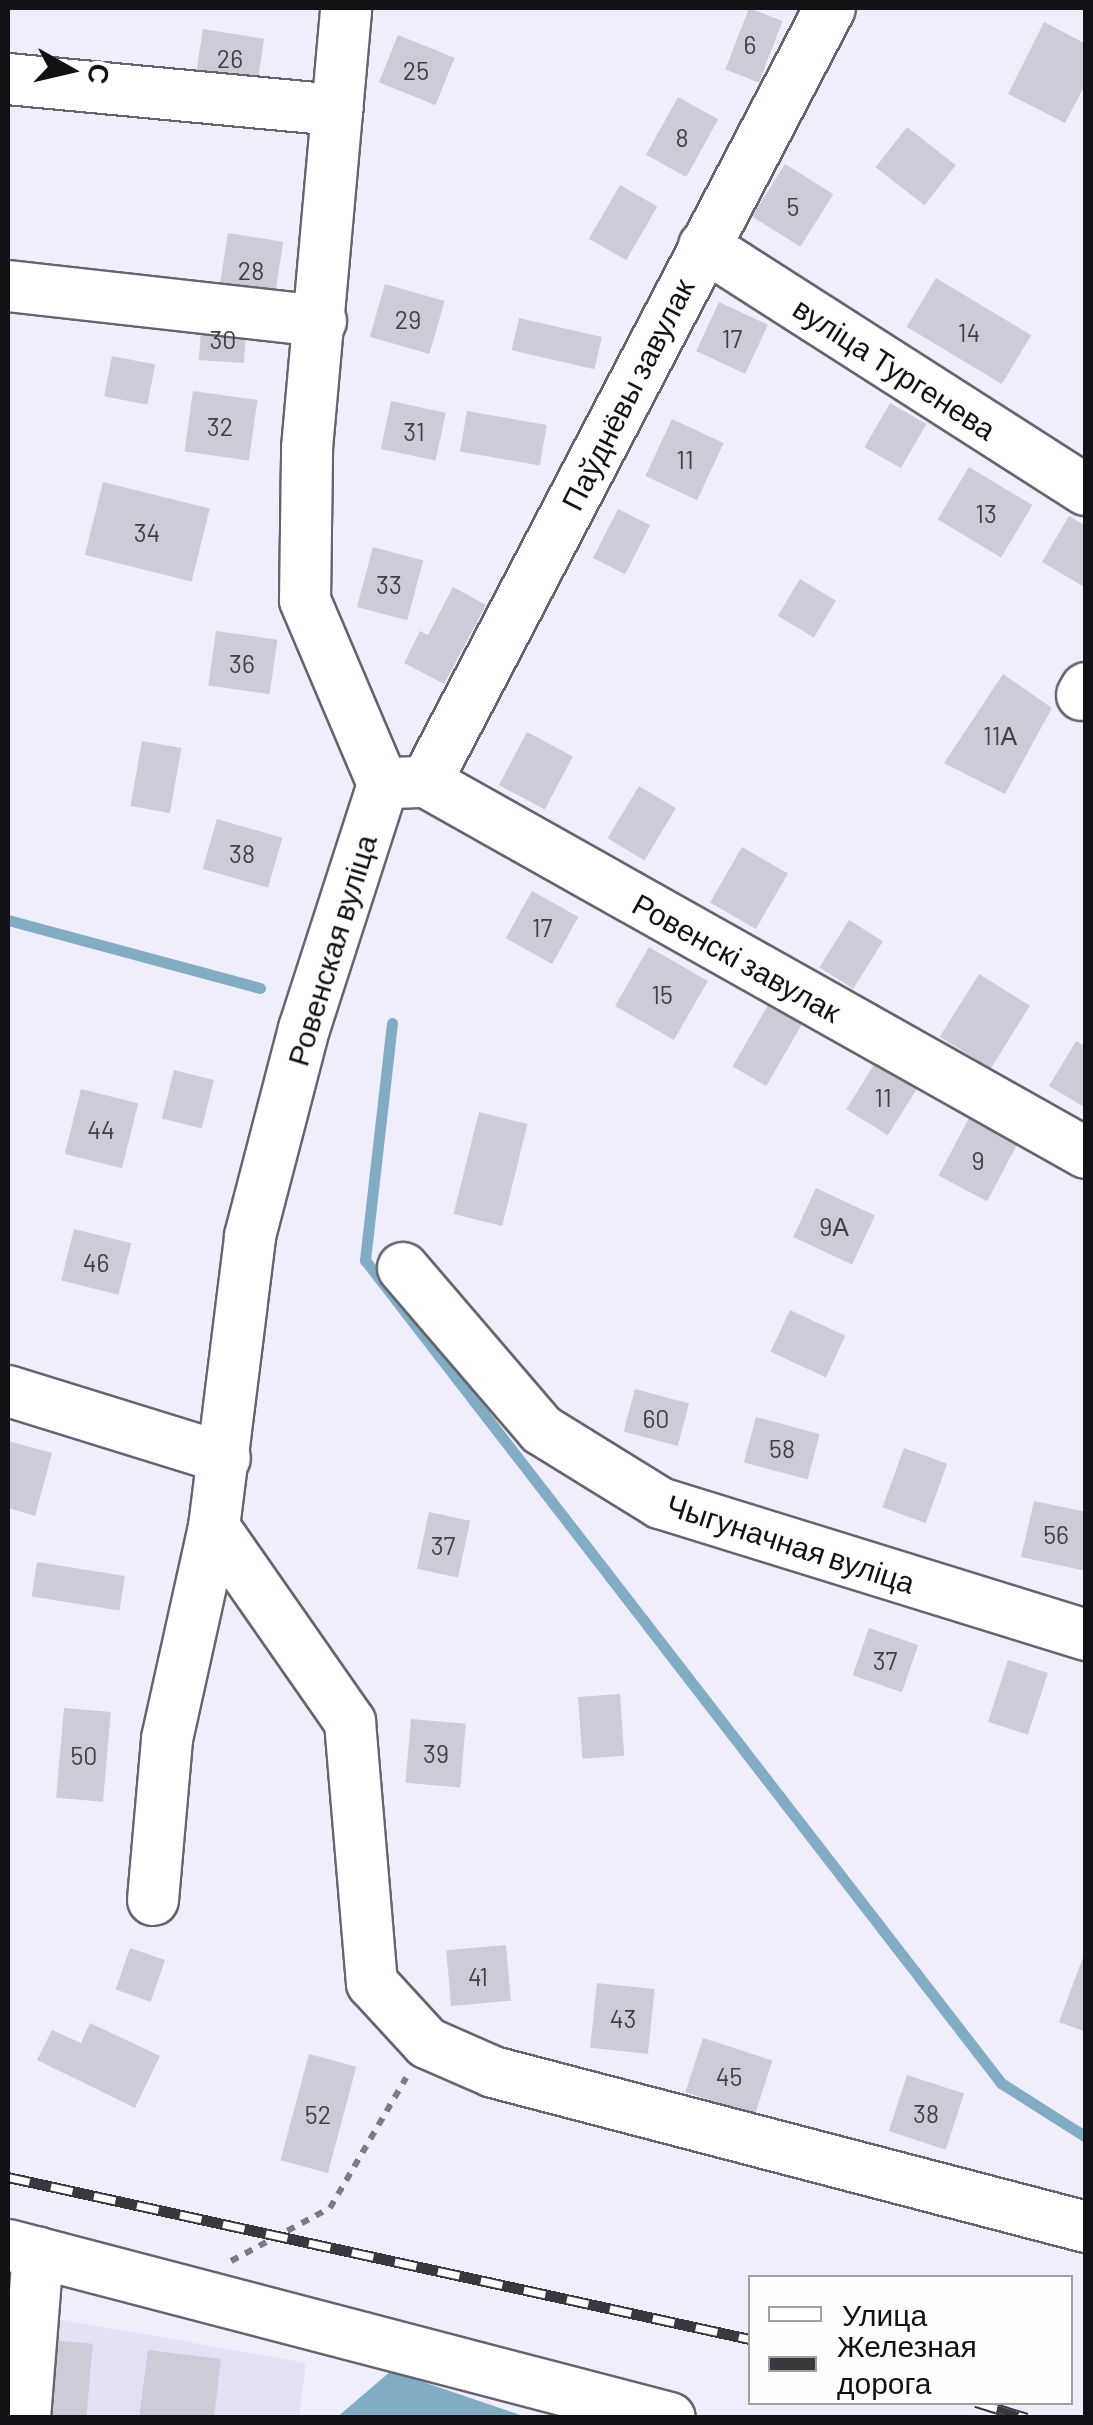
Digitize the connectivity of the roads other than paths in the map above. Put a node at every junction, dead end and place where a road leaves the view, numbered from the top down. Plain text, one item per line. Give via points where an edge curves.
1 (346, 8) edge
2 (830, 8) edge
3 (8, 79) edge
4 (338, 110) junction
5 (704, 246) junction
6 (8, 286) edge
7 (321, 321) junction
8 (1086, 490) edge
9 (405, 783) junction
10 (1086, 1153) edge
11 (403, 1268) dead end
12 (8, 1391) edge
13 (225, 1458) junction
14 (214, 1527) junction
15 (1086, 1635) edge
16 (154, 1900) dead end
17 (1086, 2226) edge
18 (23, 2249) edge
19 (25, 2418) edge
20 (670, 2418) edge

1 - 4 street
2 - 5 street, Паўднёвы завулак
3 - 4 street
4 - 7 street
5 - 8 street, вуліца Тургенева
5 - 9 street, Паўднёвы завулак
6 - 7 street
7 - 9 street via 307,448 305,600
9 - 10 street, Ровенскі завулак
9 - 13 street, Ровенская вуліца via 304,1029 250,1236
11 - 15 street, Чыгуначная вуліца via 542,1430 660,1504
12 - 13 street
13 - 14 street, Ровенская вуліца
14 - 16 street, Ровенская вуліца via 168,1739
14 - 17 street via 350,1722 372,1983 427,2042 494,2072
18 - 19 street
18 - 20 street

